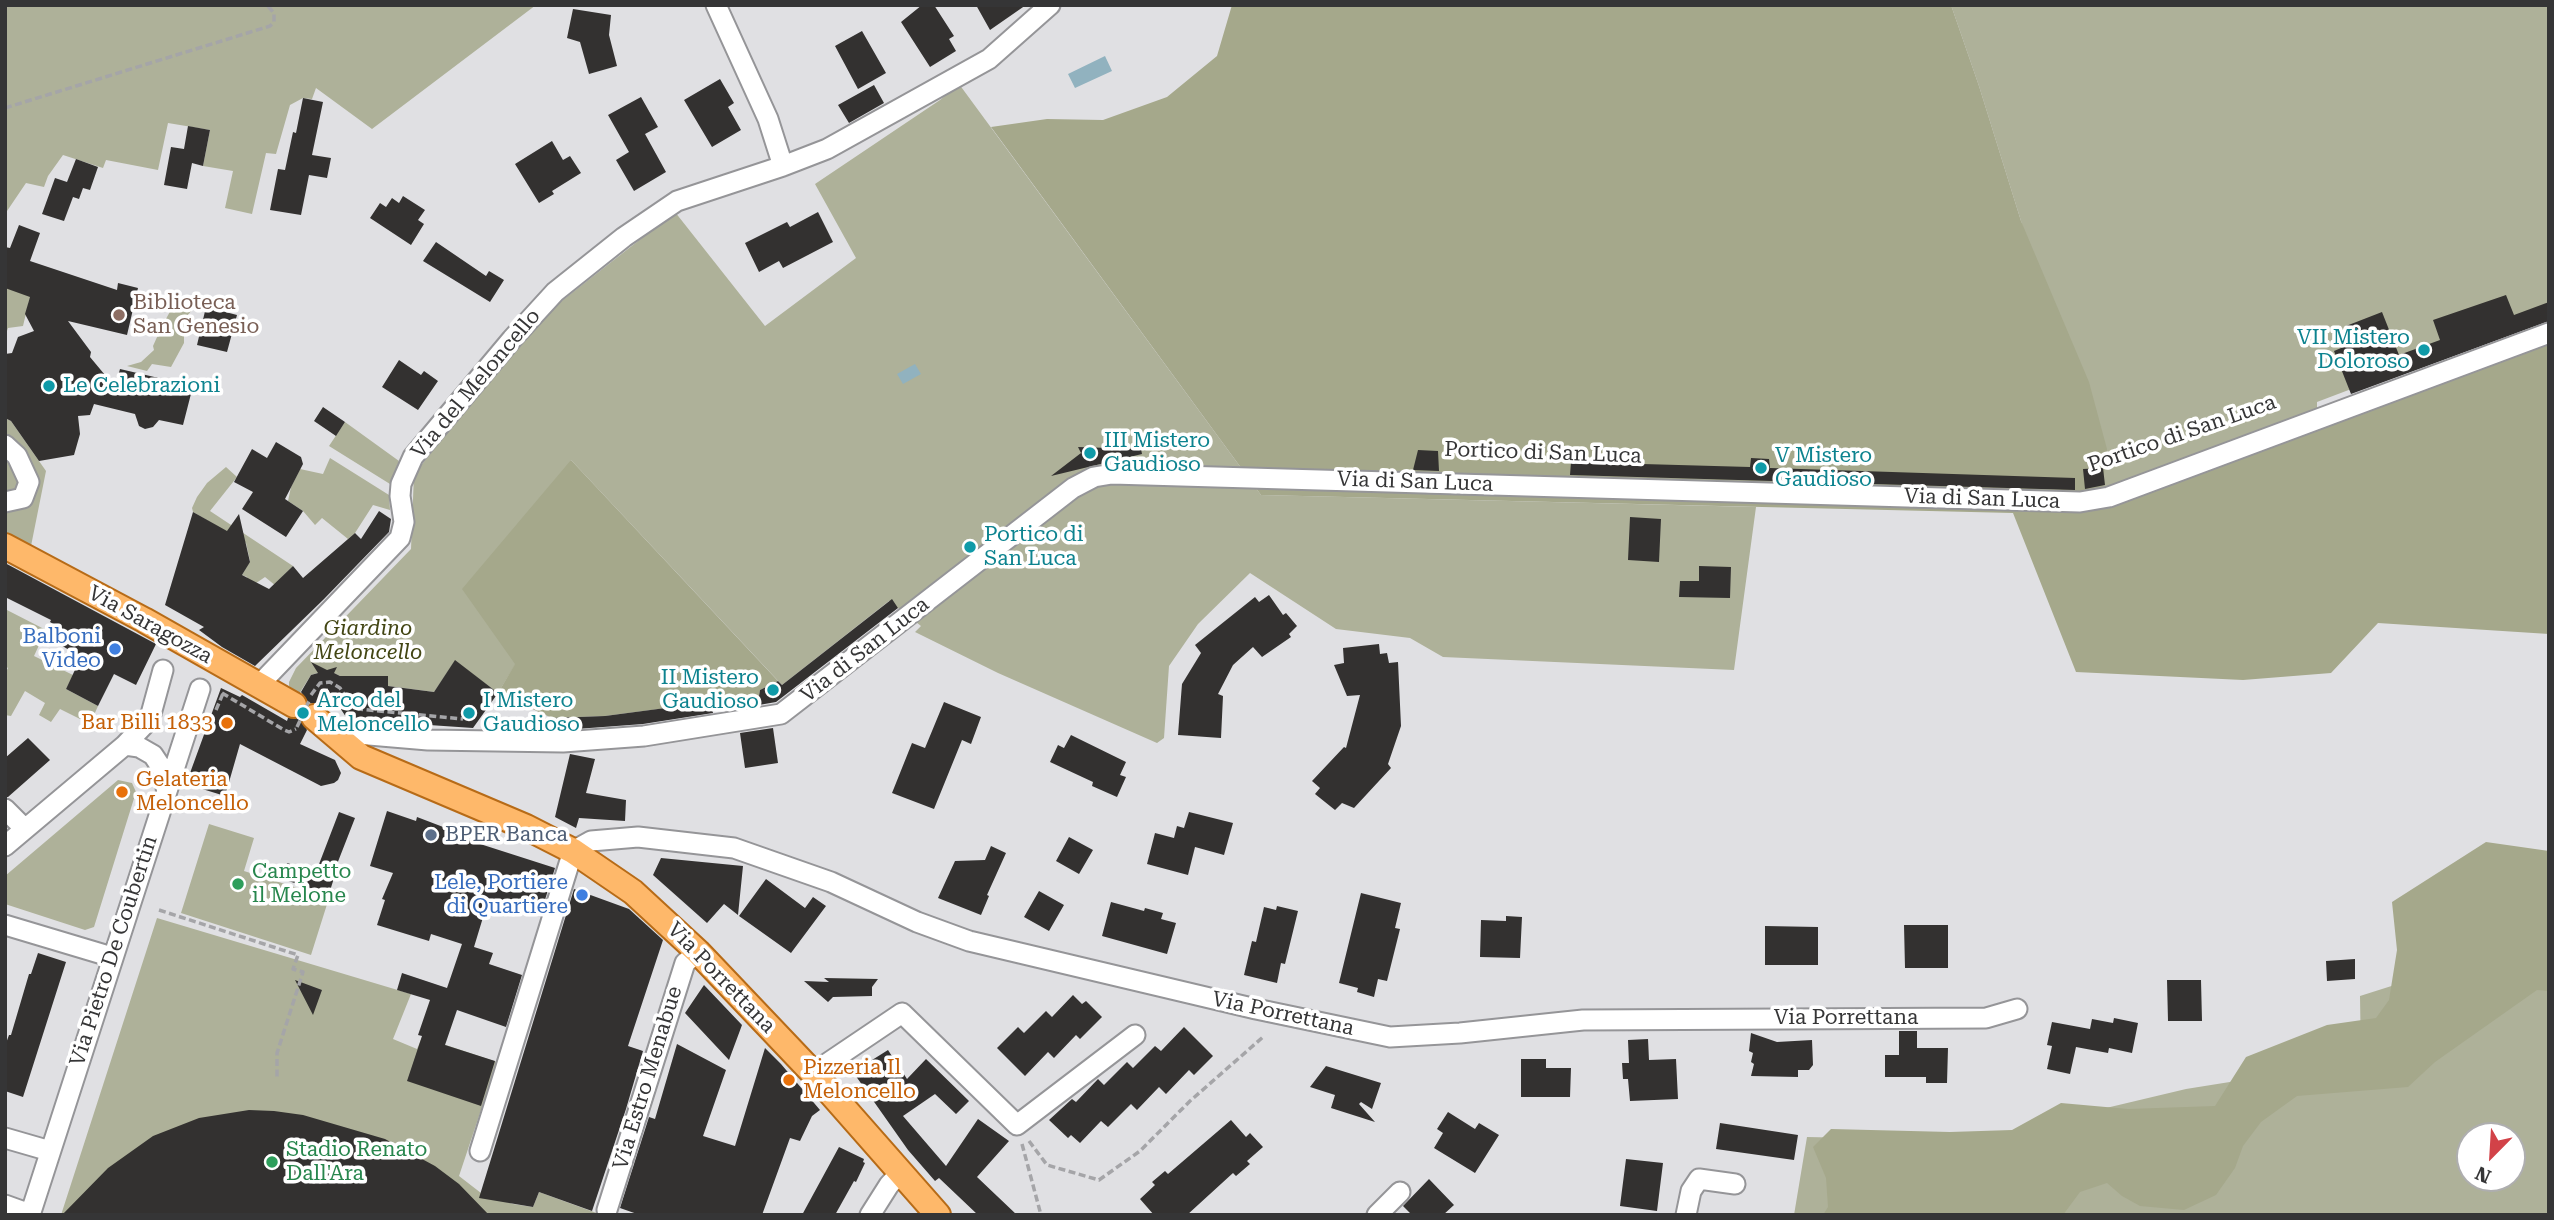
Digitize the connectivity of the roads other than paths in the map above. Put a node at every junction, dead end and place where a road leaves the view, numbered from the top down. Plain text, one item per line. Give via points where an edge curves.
1 (716, 5) edge
2 (1049, 5) edge
3 (783, 166) junction
4 (2549, 333) edge
5 (5, 444) edge
6 (5, 502) edge
7 (5, 546) edge
8 (169, 657) junction
9 (207, 677) junction
10 (259, 685) junction
11 (334, 732) junction
12 (125, 745) junction
13 (166, 789) junction
14 (5, 808) edge
15 (25, 829) junction
16 (5, 846) edge
17 (573, 851) junction
18 (5, 925) edge
19 (698, 952) junction
20 (112, 957) junction
21 (2017, 1009) dead end
22 (1135, 1035) dead end
23 (813, 1073) junction
24 (5, 1138) edge
25 (480, 1151) dead end
26 (50, 1152) junction
27 (901, 1172) junction
28 (1735, 1184) dead end
29 (1400, 1192) dead end
30 (5, 1205) edge
31 (607, 1210) dead end
32 (30, 1214) edge
33 (870, 1215) edge
34 (938, 1215) edge
35 (1377, 1215) edge
36 (1686, 1215) edge

1 - 3 street via 768,119
2 - 3 street, Via del Meloncello via 989,59 827,149
3 - 10 street, Via del Meloncello via 677,201 555,292 405,469 400,538
4 - 11 street, Via di San Luca via 2109,497 2080,502 1094,477 1073,488 781,714 644,736 563,742 428,740
5 - 6 street via 17,456 29,482 23,498
7 - 8 main road, Via Saragozza
8 - 9 main road, Via Saragozza
8 - 12 street via 151,714
9 - 10 main road, Via Saragozza
9 - 13 street, Via Pietro De Coubertin
10 - 11 main road, Via Saragozza
11 - 17 main road, Via Porrettana via 361,757
12 - 13 street via 153,755 165,773
12 - 15 street
13 - 20 street, Via Pietro De Coubertin
14 - 15 street
15 - 16 street
17 - 19 main road, Via Porrettana via 633,892
17 - 21 street, Via Porrettana via 591,841 638,837 734,848 831,882 969,941 1390,1037 1583,1020 1986,1018
17 - 25 street
18 - 20 street
19 - 23 main road, Via Porrettana
19 - 31 street, Via Estro Menabue via 685,962
20 - 26 street, Via Pietro De Coubertin
22 - 23 street via 1017,1125 902,1013
23 - 27 main road, Via Porrettana
24 - 26 street
26 - 32 street, Via Pietro De Coubertin
27 - 33 street
27 - 34 main road, Via Porrettana
28 - 36 street via 1699,1179
29 - 35 street
30 - 32 street

